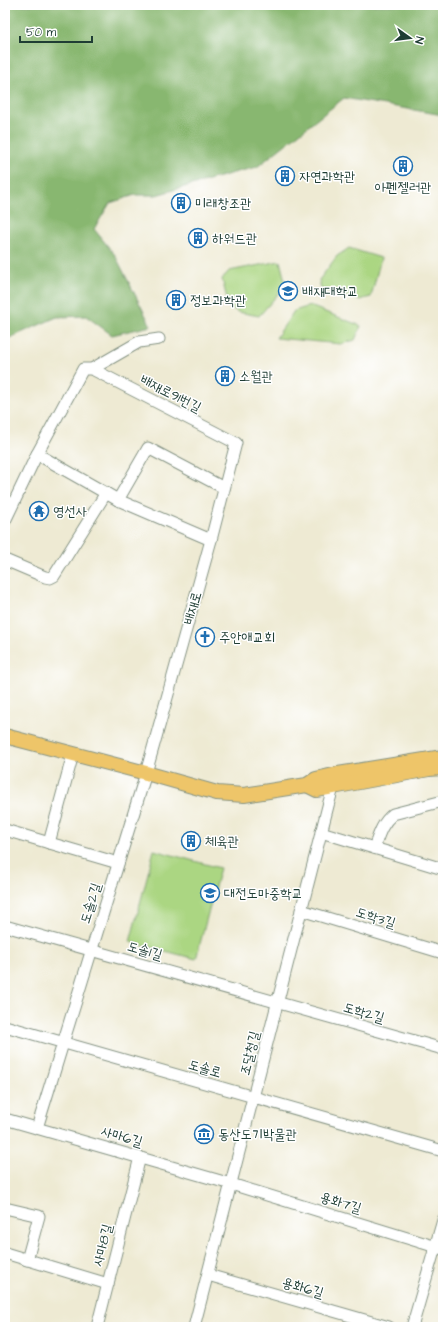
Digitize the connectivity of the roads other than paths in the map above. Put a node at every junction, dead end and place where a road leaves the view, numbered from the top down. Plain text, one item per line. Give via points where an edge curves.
1 (159, 339) dead end
2 (92, 369) junction
3 (236, 443) joint
4 (37, 454) junction
5 (224, 488) junction
6 (106, 494) junction
7 (118, 500) junction
8 (5, 521) edge
9 (211, 540) junction
10 (5, 560) edge
11 (5, 736) edge
12 (73, 754) junction
13 (443, 758) edge
14 (443, 768) edge
15 (146, 773) junction
16 (335, 780) junction
17 (443, 800) edge
18 (5, 830) edge
19 (321, 832) junction
20 (48, 843) junction
21 (374, 848) junction
22 (118, 863) junction
23 (443, 869) edge
24 (301, 910) junction
25 (5, 926) edge
26 (91, 951) junction
27 (443, 953) edge
28 (277, 1003) junction
29 (5, 1026) edge
30 (63, 1043) junction
31 (443, 1049) edge
32 (253, 1097) junction
33 (5, 1120) edge
34 (36, 1128) junction
35 (443, 1151) edge
36 (140, 1157) junction
37 (231, 1184) junction
38 (5, 1208) edge
39 (443, 1220) edge
40 (439, 1248) edge
41 (5, 1253) edge
42 (27, 1260) junction
43 (208, 1275) junction
44 (108, 1284) junction
45 (97, 1327) edge
46 (194, 1327) edge
47 (389, 1327) edge
48 (412, 1327) edge

1 - 2 street via 139,342
2 - 3 street, 배재로91번길
2 - 4 street via 83,369
3 - 5 street, 배재로
4 - 6 street
4 - 8 street
5 - 7 street via 148,448
5 - 9 street, 배재로
6 - 7 street
6 - 10 street via 54,576 45,578
7 - 9 street
9 - 15 street, 배재로
11 - 12 main road
12 - 15 main road
12 - 20 street
13 - 16 main road
14 - 16 main road
15 - 16 main road via 217,793 237,795 307,785 316,778
15 - 22 street, 도솔2길
16 - 19 street, 조달청길
17 - 21 street via 393,814 381,827
18 - 20 street
19 - 21 street
19 - 24 street, 조달청길
20 - 22 street
21 - 23 street
22 - 26 street, 도솔2길
24 - 27 street, 도학3길
24 - 28 street, 조달청길
25 - 26 street, 도솔1길
26 - 28 street, 도솔1길
26 - 30 street, 도솔2길
28 - 31 street, 도학2길
28 - 32 street, 조달청길
29 - 30 street, 도솔로
30 - 32 street, 도솔로
30 - 34 street, 도솔2길
32 - 35 street, 도솔로
32 - 37 street, 조달청길
33 - 34 street, 사마6길
34 - 36 street, 사마6길
36 - 37 street, 사마6길
36 - 44 street, 사마8길
37 - 40 street, 용화7길
37 - 43 street, 조달청길
38 - 42 street via 39,1216
39 - 40 street
40 - 48 street
41 - 42 street, 사마8길
42 - 44 street, 사마8길
43 - 46 street, 조달청길
43 - 47 street, 용화6길
44 - 45 street

